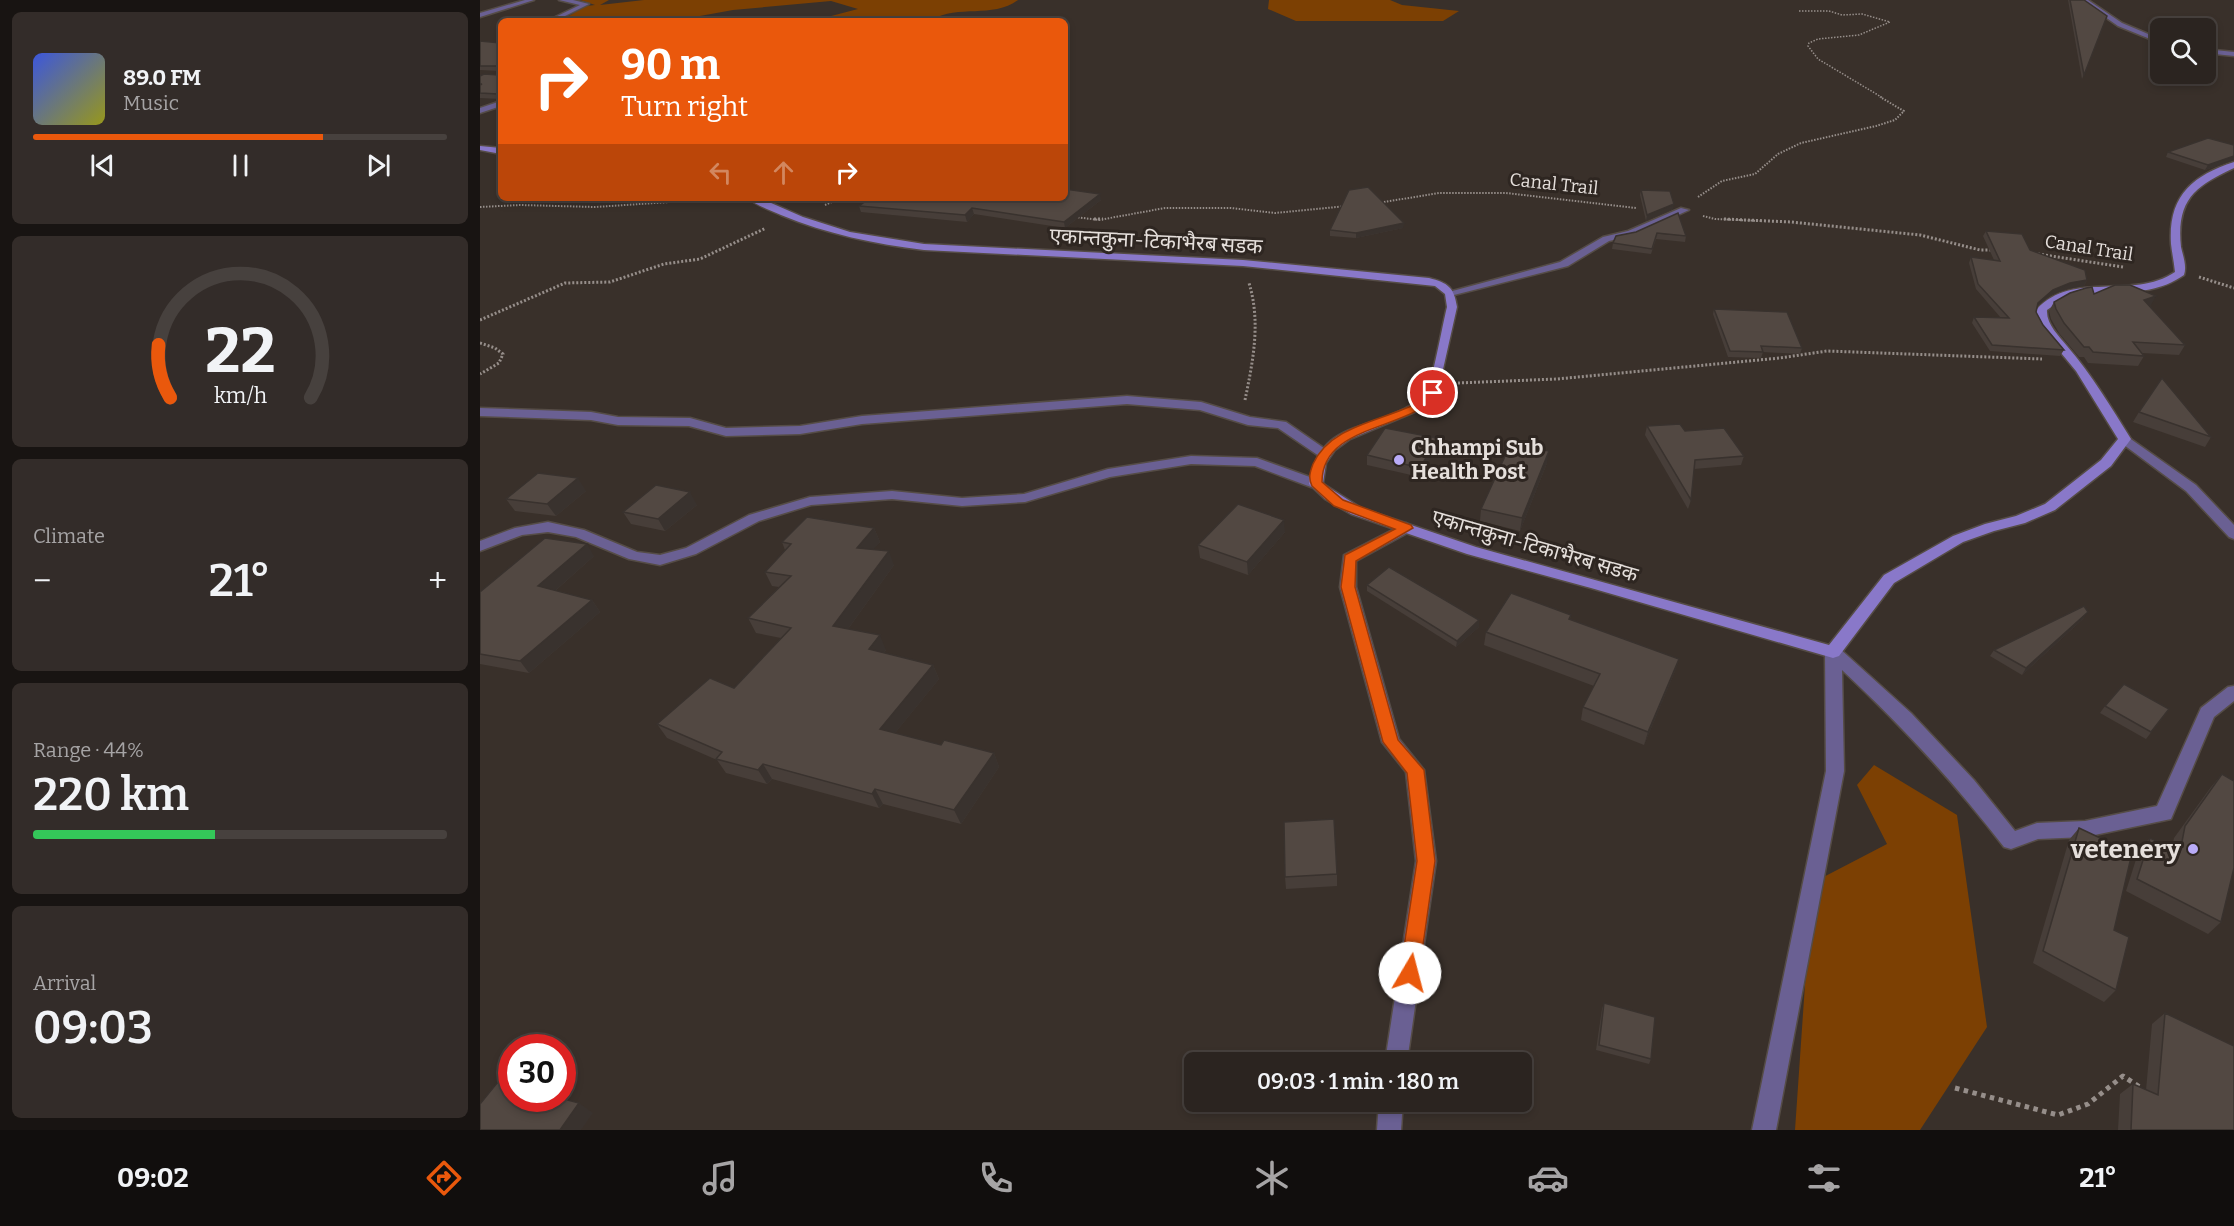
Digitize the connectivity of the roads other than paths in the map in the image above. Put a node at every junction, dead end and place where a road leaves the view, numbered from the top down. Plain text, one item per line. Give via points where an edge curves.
1 (531, 0) edge
2 (562, 0) edge
3 (2084, 0) edge
4 (480, 15) edge
5 (556, 18) edge
6 (2150, 38) edge
7 (2216, 52) edge
8 (2234, 54) edge
9 (498, 104) edge
10 (480, 111) edge
11 (480, 148) edge
12 (498, 151) edge
13 (2234, 165) edge
14 (759, 201) edge
15 (1684, 210) road end
16 (1450, 292) junction
17 (480, 412) edge
18 (2125, 439) junction
19 (1324, 453) junction
20 (1316, 484) junction
21 (1406, 528) junction
22 (2234, 534) edge
23 (480, 546) edge
24 (1833, 652) junction
25 (2234, 692) edge
26 (1397, 1052) edge
27 (1390, 1112) edge
28 (1389, 1130) edge
29 (1764, 1130) edge

1 - 4 street
2 - 5 street via 586,4
3 - 6 street
7 - 8 street
9 - 10 street
11 - 12 main road
13 - 18 main road via 2198,181 2178,206 2175,242 2180,273 2168,284 2074,291 2042,309 2041,317 2048,330 2073,360
14 - 16 main road, एकान्तकुना-टिकाभैरब सडक via 796,218 859,238 905,246 1243,263 1429,281
15 - 16 street via 1631,233 1606,239 1563,264
16 - 19 main road via 1452,307 1433,393 1425,403 1343,438
17 - 19 street via 690,422 726,432 800,430 862,420 1127,400 1201,406 1248,421 1281,425
18 - 22 street via 2191,488
18 - 24 main road via 2106,463 2050,507 1958,539 1888,579
19 - 20 main road
20 - 21 main road, एकान्तकुना-टिकाभैरब सडक via 1338,503
20 - 23 street via 1257,462 1191,460 1108,473 1025,498 962,502 892,495 810,501 754,518 691,551 660,560 634,556 579,533 548,527 520,531
21 - 24 main road, एकान्तकुना-टिकाभैरब सडक via 1472,551
21 - 26 street via 1349,558 1348,587 1391,742 1415,770 1426,861
24 - 25 street via 1905,718 2012,841 2037,831 2085,829 2164,813 2207,713
24 - 29 street via 1835,771
27 - 28 street

